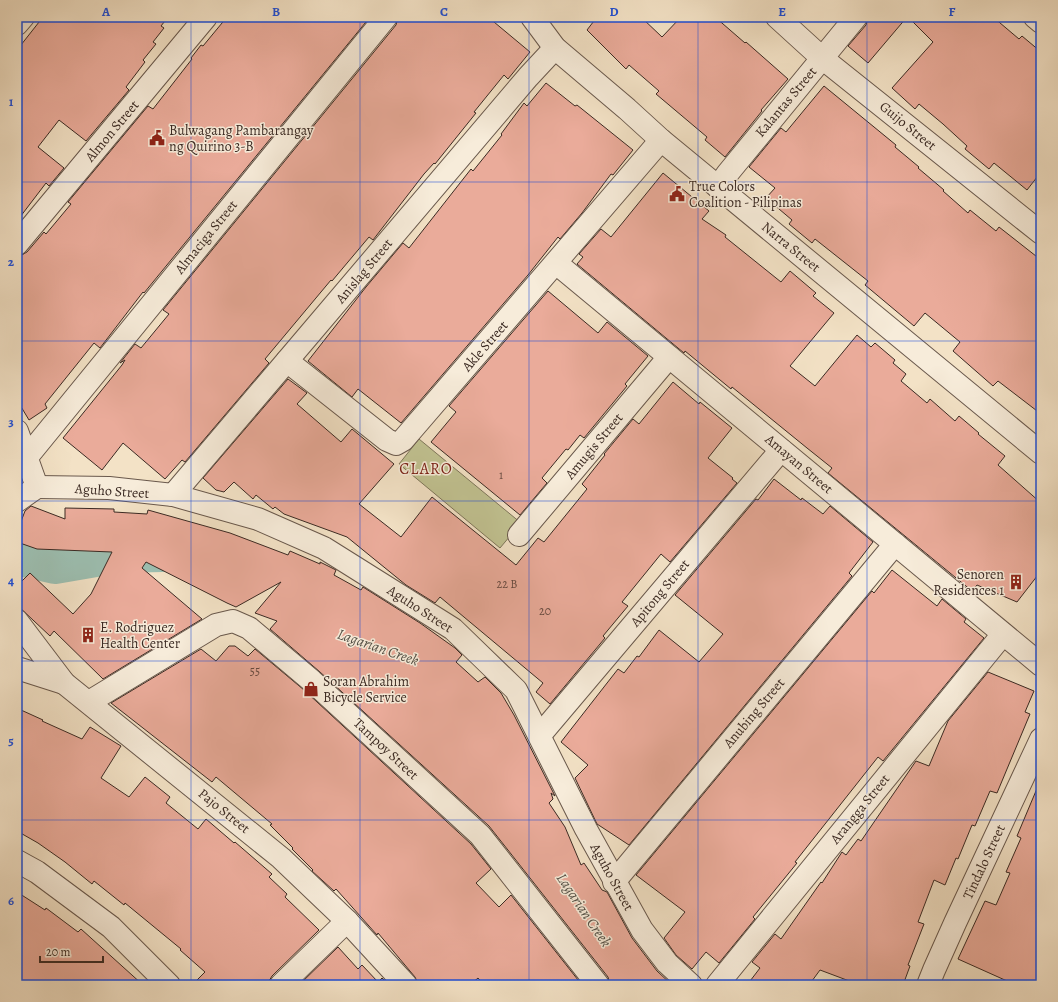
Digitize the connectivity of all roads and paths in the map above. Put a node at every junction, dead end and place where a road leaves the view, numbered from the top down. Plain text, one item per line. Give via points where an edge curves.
1 (23, 17) edge
2 (206, 17) edge
3 (386, 17) edge
4 (532, 17) edge
5 (777, 17) edge
6 (856, 17) edge
7 (1035, 17) edge
8 (1041, 22) edge
9 (17, 24) edge
10 (555, 48) junction
11 (822, 58) junction
12 (661, 140) junction
13 (718, 187) junction
14 (1041, 233) edge
15 (17, 244) edge
16 (556, 263) junction
17 (669, 357) junction
18 (287, 361) junction
19 (17, 431) edge
20 (781, 450) junction
21 (1041, 453) edge
22 (26, 457) junction
23 (37, 487) junction
24 (173, 496) junction
25 (17, 501) edge
26 (519, 536) dead end
27 (895, 544) junction
28 (17, 620) edge
29 (1003, 634) junction
30 (35, 645) junction
31 (1041, 665) edge
32 (17, 667) edge
33 (64, 683) junction
34 (89, 702) junction
35 (540, 735) junction
36 (1041, 739) edge
37 (17, 861) edge
38 (614, 882) junction
39 (347, 921) junction
40 (169, 985) edge
41 (281, 985) edge
42 (406, 985) edge
43 (598, 985) edge
44 (691, 985) edge
45 (717, 985) edge
46 (928, 985) edge

1 - 9 street
2 - 15 street, Almon Street
3 - 22 street, Almaciga Street
4 - 10 street, Narra Street
5 - 11 street, Guijo Street
6 - 11 street, Kalantas Street
7 - 8 street
10 - 12 street, Narra Street
10 - 18 street, Anislag Street
11 - 13 street, Kalantas Street
11 - 14 street, Guijo Street
12 - 13 street, Narra Street
12 - 16 street, Akle Street
13 - 21 street, Narra Street
16 - 17 street, Amayan Street
16 - 18 street, Akle Street via 404,440 396,444 387,440
17 - 20 street, Amayan Street
17 - 26 street, Amugis Street
18 - 24 street, Anislag Street
19 - 22 street
20 - 27 street, Amayan Street
20 - 35 street, Apitong Street
22 - 23 street
23 - 24 street, Aguho Street via 109,488
23 - 25 street
24 - 35 street, Aguho Street via 258,520 324,548 453,629 516,690
27 - 29 street, Amayan Street
27 - 38 street, Anubing Street
28 - 30 street, Pajo Street
29 - 31 street, Amayan Street
29 - 45 street, Arangga Street
30 - 32 street via 28,662
30 - 33 street, Pajo Street
32 - 33 street
33 - 34 street, Pajo Street
34 - 39 street, Pajo Street via 281,858
34 - 43 street, Tampoy Street via 216,625 233,621 249,628 312,681 480,835
35 - 38 street, Aguho Street
36 - 46 street, Tindalo Street
37 - 40 street via 37,872 111,927
38 - 44 street, Aguho Street via 642,930 667,962
39 - 41 street
39 - 42 street, Pajo Street

